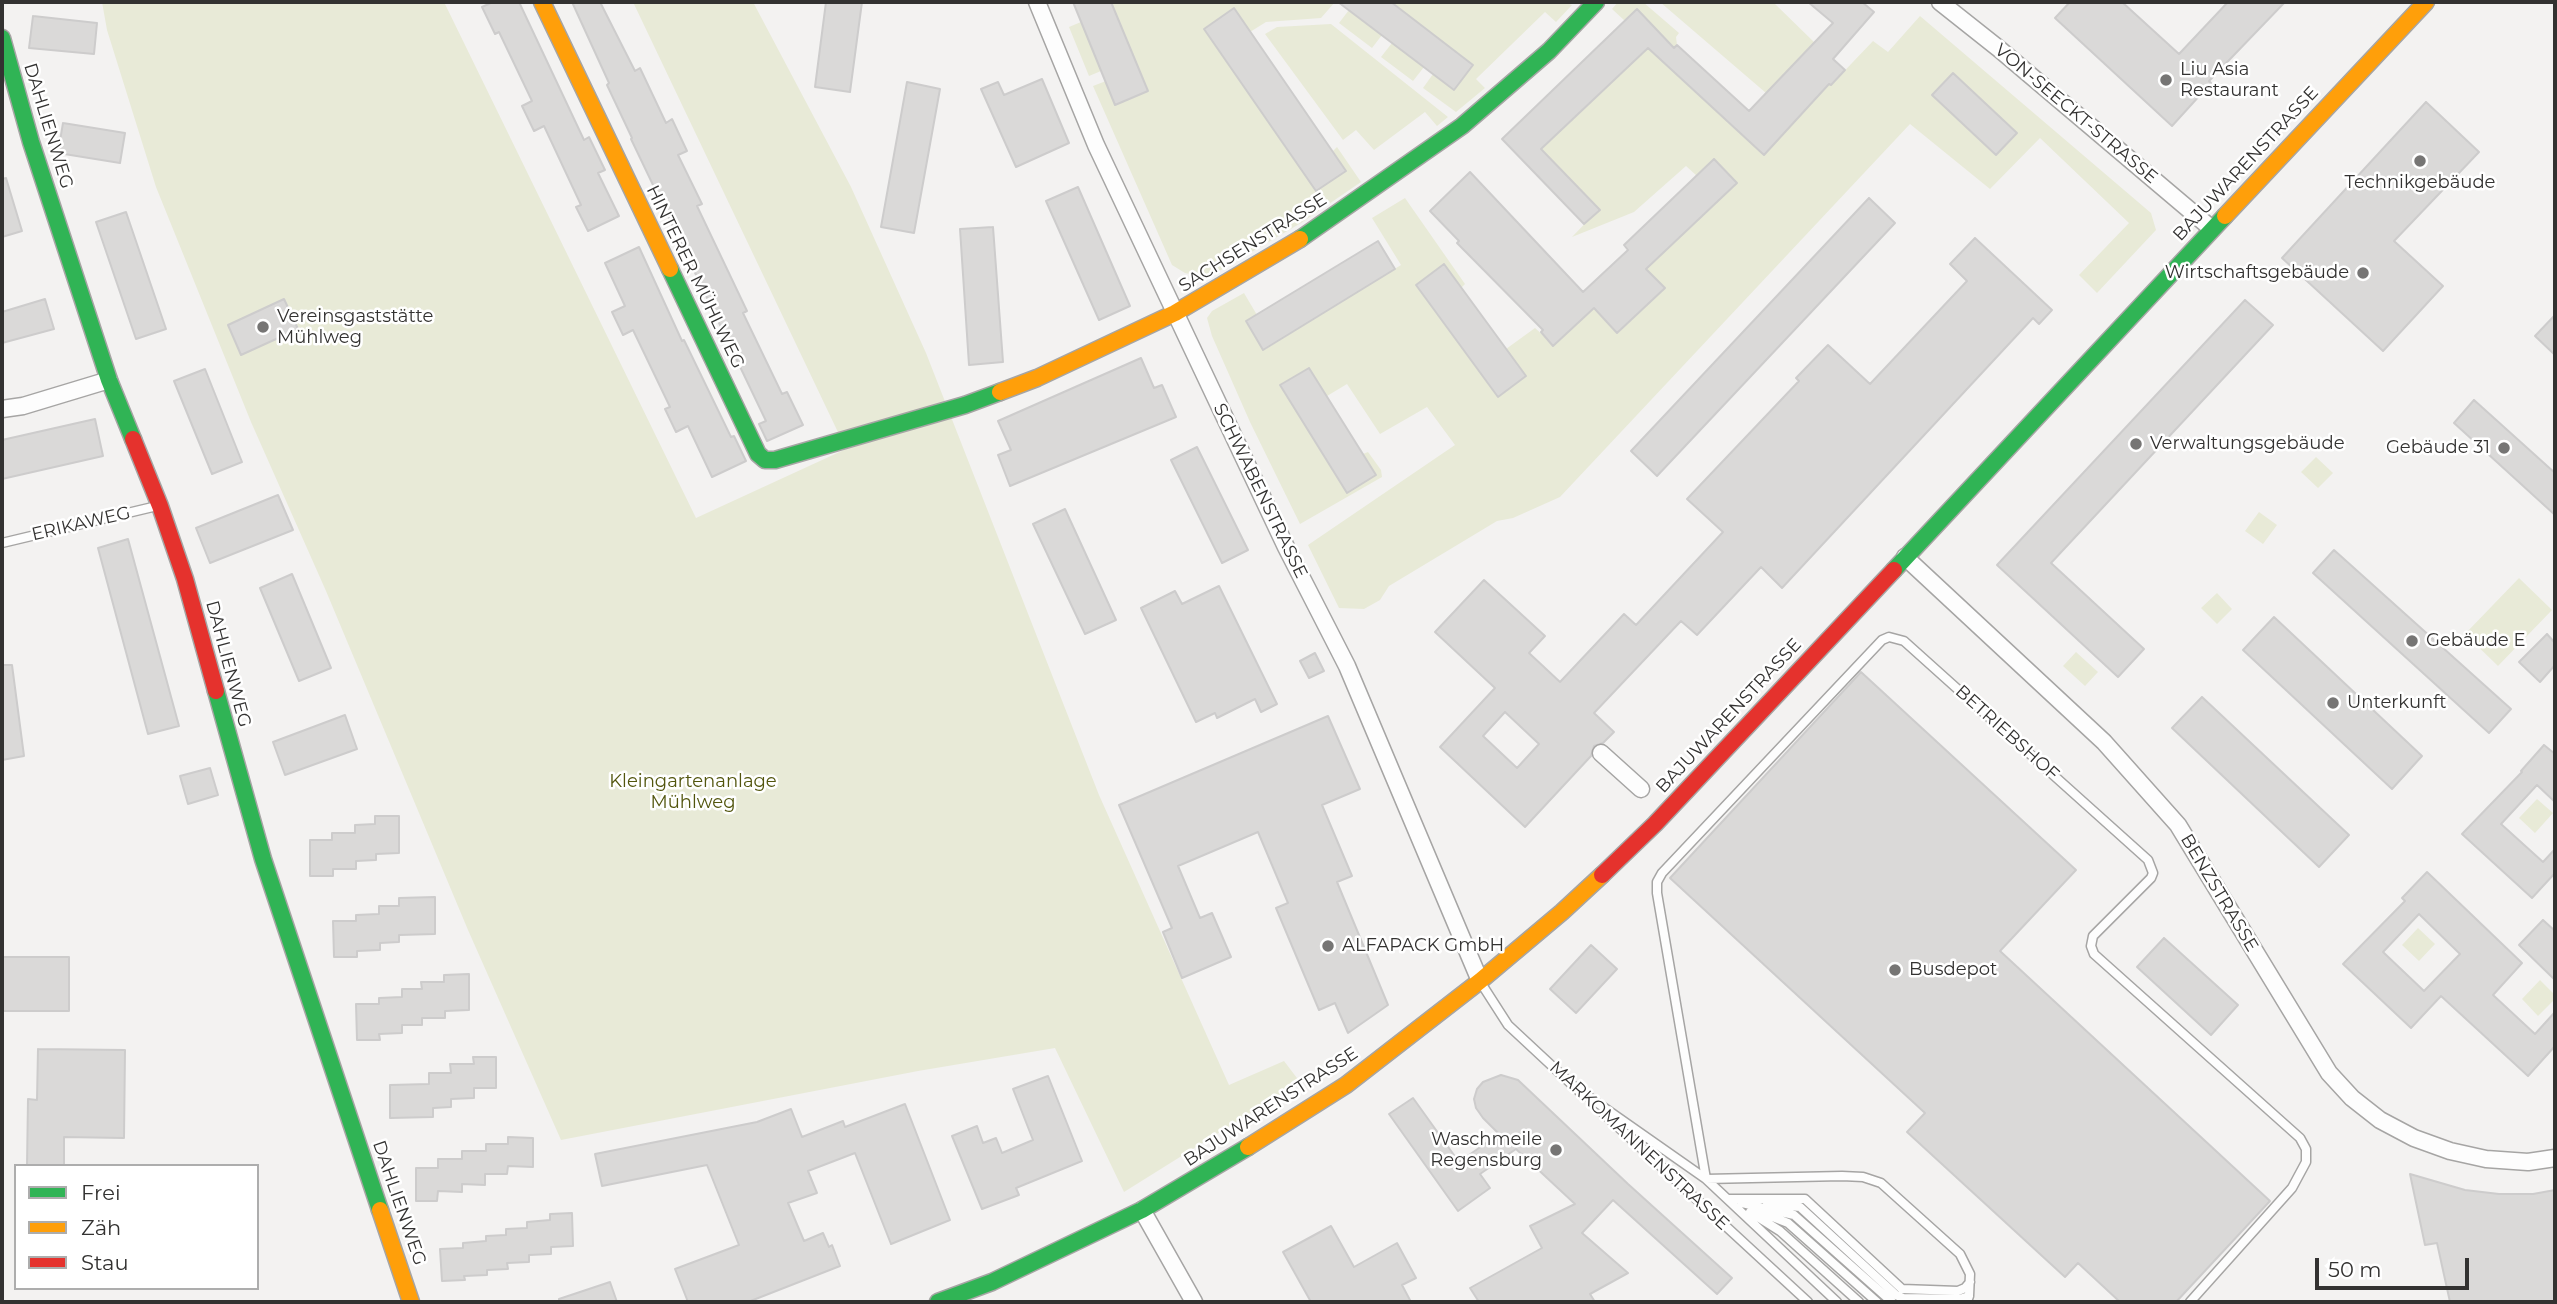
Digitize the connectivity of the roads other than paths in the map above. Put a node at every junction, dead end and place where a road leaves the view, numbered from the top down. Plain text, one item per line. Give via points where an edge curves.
1 (542, 2) edge
2 (1037, 2) edge
3 (1596, 2) edge
4 (1940, 2) edge
5 (2426, 2) edge
6 (2, 38) edge
7 (2212, 229) junction
8 (1175, 313) junction
9 (109, 380) junction
10 (2, 410) edge
11 (879, 431) joint
12 (160, 506) junction
13 (2, 543) edge
14 (1905, 557) junction
15 (1601, 753) dead end
16 (1641, 789) dead end
17 (1480, 981) junction
18 (1579, 1090) junction
19 (2555, 1158) edge
20 (1706, 1179) junction
21 (1729, 1199) junction
22 (1142, 1210) junction
23 (1970, 1282) junction
24 (1968, 1299) edge
25 (411, 1302) edge
26 (938, 1302) edge
27 (1194, 1302) edge
28 (1808, 1302) edge
29 (1837, 1302) edge
30 (1859, 1302) edge
31 (1877, 1302) edge
32 (1892, 1302) edge
33 (2190, 1302) edge

1 - 11 street, HINTERER MÜHLWEG via 758,454 775,460
2 - 8 street, SCHWABENSTRASSE via 1096,145
3 - 8 street, SACHSENSTRASSE via 1549,51 1462,126 1303,237
4 - 7 street, VON-SEECKT-STRASSE
5 - 7 street, BAJUWARENSTRASSE
6 - 9 street, DAHLIENWEG
7 - 14 street, BAJUWARENSTRASSE
8 - 11 street, SACHSENSTRASSE via 1037,378
8 - 17 street, SCHWABENSTRASSE via 1347,666
9 - 10 street
9 - 12 street, DAHLIENWEG
12 - 13 lane, ERIKAWEG
12 - 25 street, DAHLIENWEG via 185,579 263,859
14 - 17 street, BAJUWARENSTRASSE via 1655,824
14 - 19 street, BENZSTRASSE via 2104,742 2178,825 2329,1073 2352,1098 2414,1138 2450,1151 2528,1162
15 - 16 street
17 - 18 lane, MARKOMANNENSTRASSE via 1508,1025
17 - 22 street, BAJUWARENSTRASSE via 1346,1085
18 - 20 lane
18 - 28 lane, MARKOMANNENSTRASSE
20 - 21 lane
20 - 23 lane via 1842,1176 1881,1183 1959,1254
20 - 33 lane, BETRIEBSHOF via 1657,882 1882,640 1897,638 2148,860 2151,878 2094,936 2094,954 2301,1138 2306,1149 2306,1162 2292,1188
21 - 23 lane via 1805,1199 1902,1289 1958,1291
21 - 24 lane via 1800,1207 1903,1298
21 - 29 lane
21 - 30 lane via 1780,1231
21 - 31 lane via 1788,1223
21 - 32 lane via 1794,1215
22 - 26 street, BAJUWARENSTRASSE via 992,1282
22 - 27 street
23 - 24 lane

